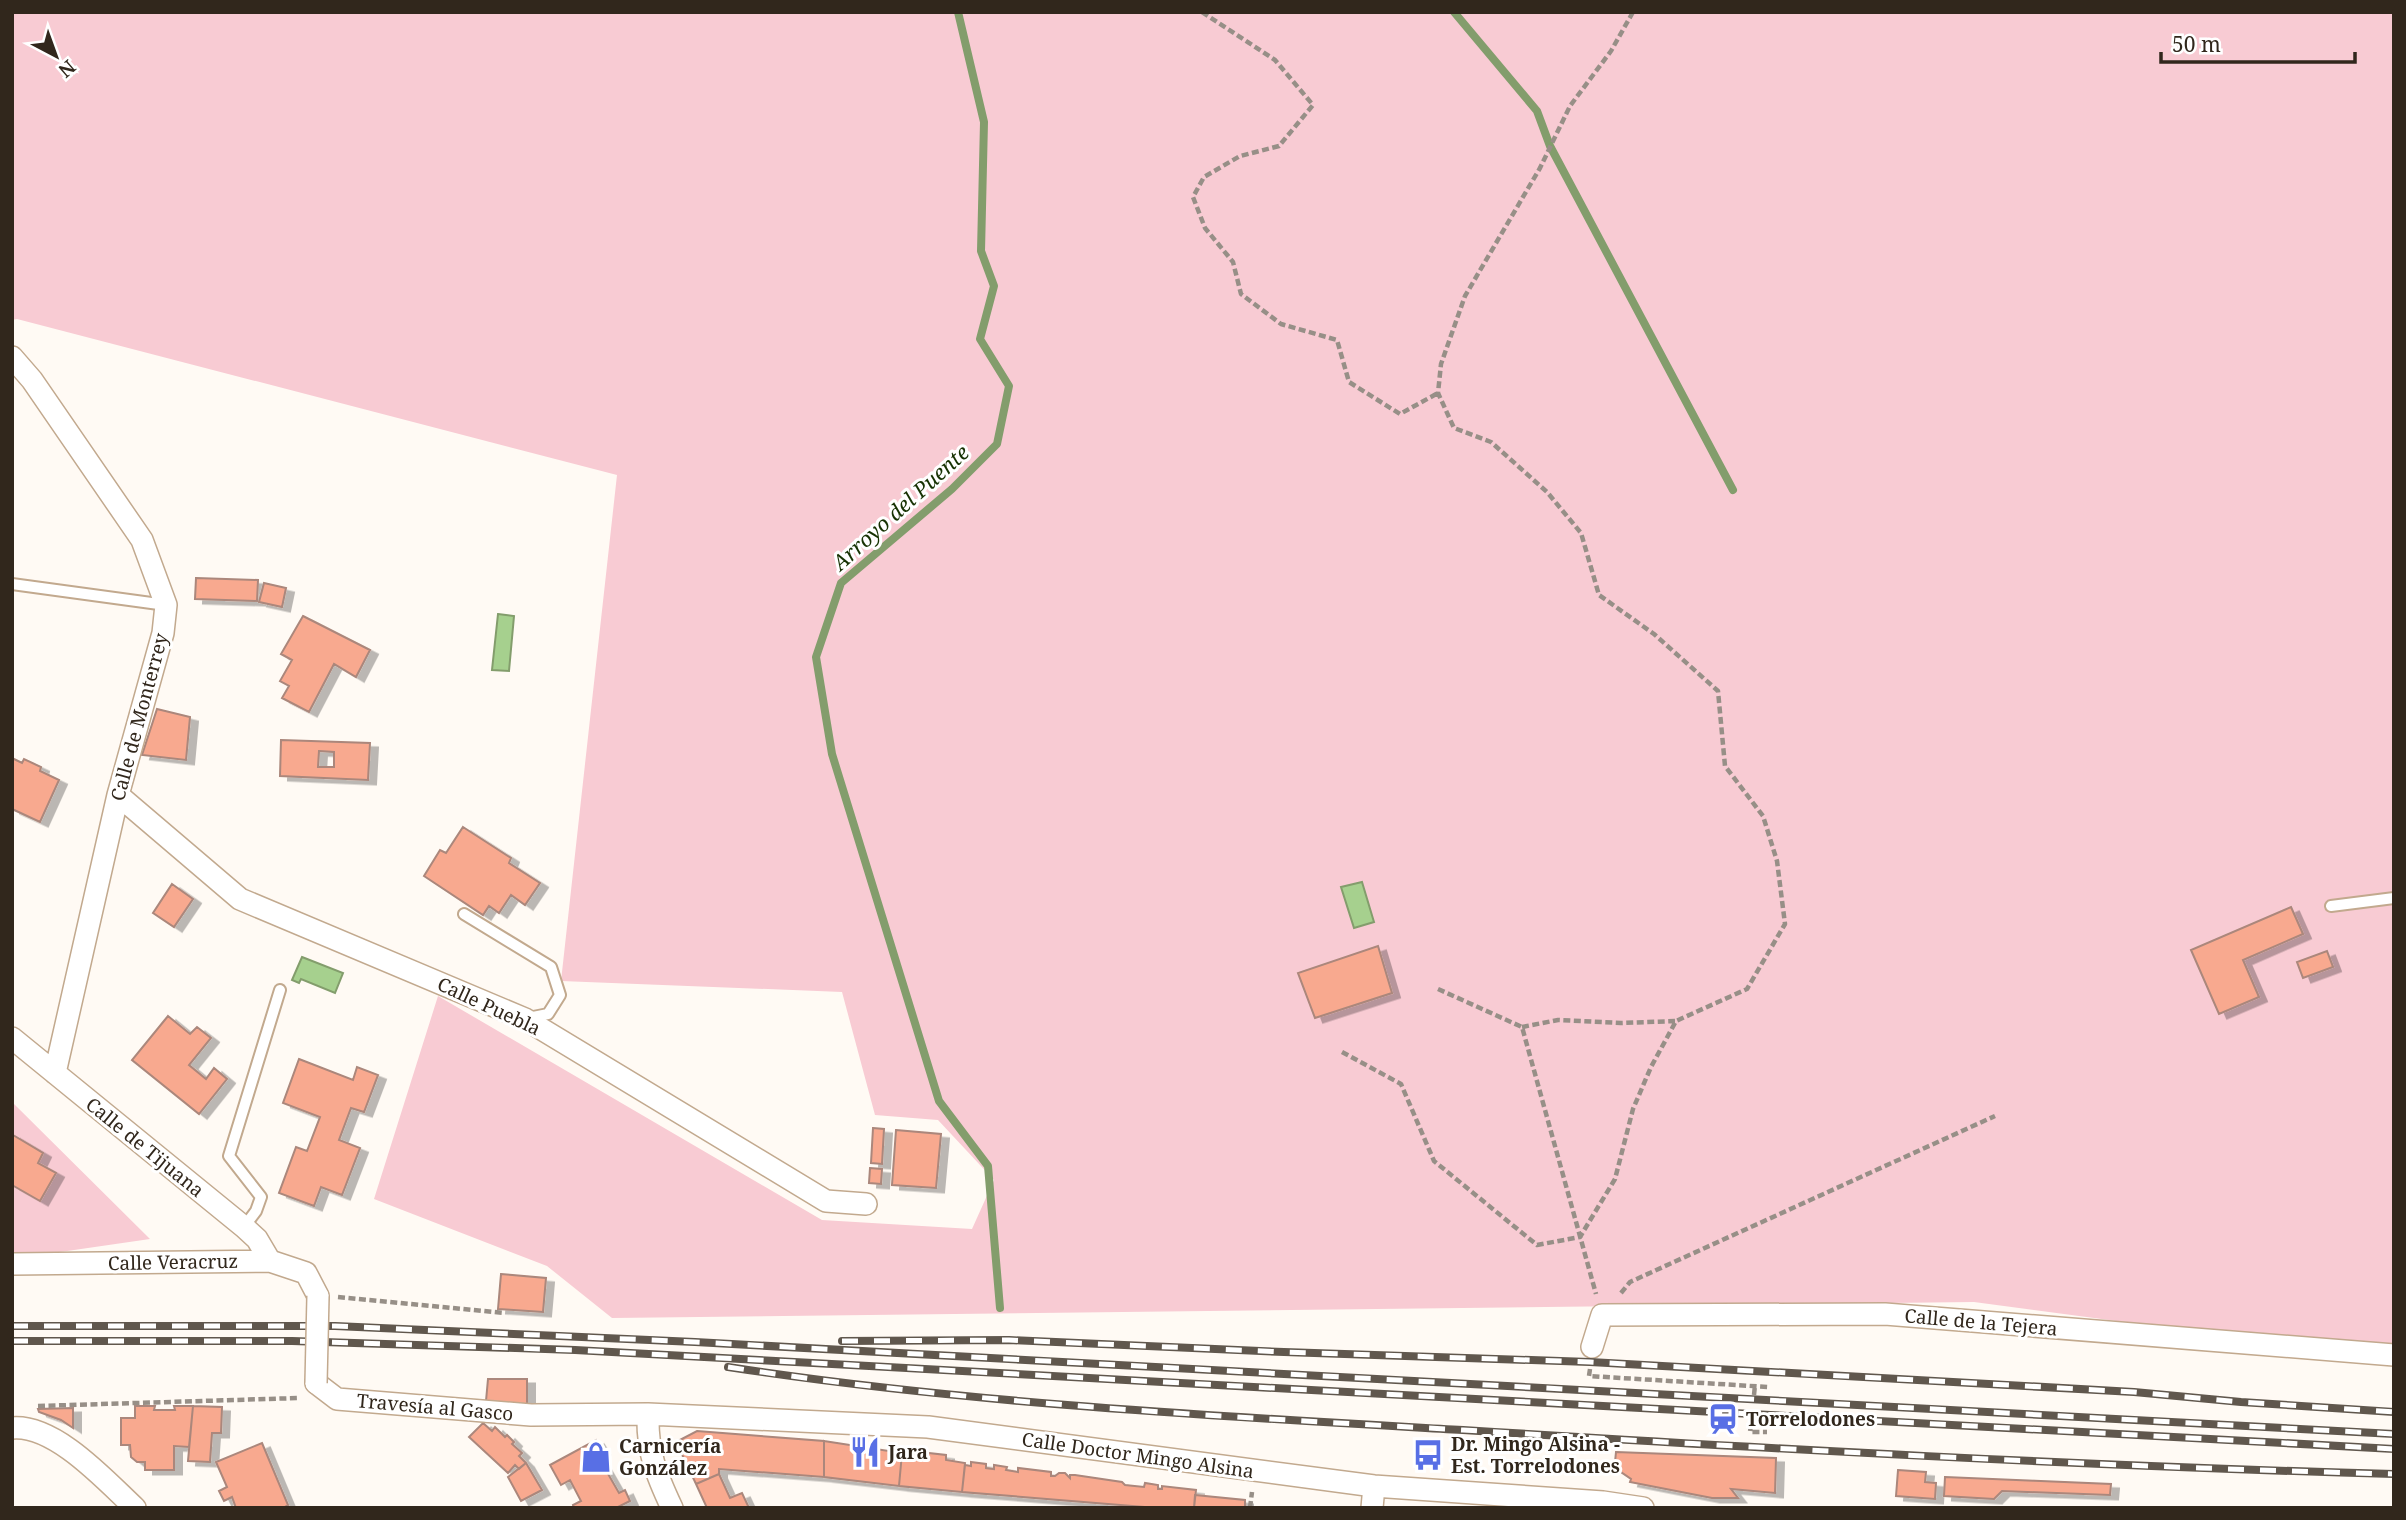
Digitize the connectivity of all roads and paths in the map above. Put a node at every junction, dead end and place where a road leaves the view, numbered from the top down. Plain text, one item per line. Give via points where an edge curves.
1 (1202, 12) edge
2 (1633, 12) edge
3 (12, 358) edge
4 (1438, 393) junction
5 (12, 584) edge
6 (166, 605) junction
7 (118, 795) junction
8 (2394, 898) edge
9 (2332, 906) dead end
10 (464, 914) dead end
11 (1438, 989) dead end
12 (280, 990) dead end
13 (525, 1019) junction
14 (1676, 1021) junction
15 (1522, 1027) junction
16 (12, 1038) edge
17 (1342, 1052) dead end
18 (55, 1073) junction
19 (1995, 1116) dead end
20 (866, 1204) dead end
21 (244, 1227) junction
22 (1580, 1237) junction
23 (270, 1261) junction
24 (12, 1264) edge
25 (318, 1296) junction
26 (504, 1313) dead end
27 (1602, 1315) junction
28 (1592, 1347) dead end
29 (2394, 1355) edge
30 (1589, 1376) dead end
31 (316, 1383) junction
32 (1755, 1385) junction
33 (1768, 1387) dead end
34 (1754, 1395) dead end
35 (648, 1414) junction
36 (1751, 1424) dead end
37 (16, 1427) edge
38 (1767, 1432) dead end
39 (1373, 1497) edge
40 (1633, 1507) edge
41 (135, 1508) edge
42 (672, 1508) edge

1 - 4 path via 1275,60 1313,105 1279,146 1240,156 1204,177 1193,197 1205,228 1233,262 1241,294 1281,324 1337,340 1349,382 1400,414
2 - 4 path via 1570,106 1465,296 1441,364
3 - 6 street, Calle de Monterrey via 142,540
4 - 14 path via 1454,428 1491,442 1547,492 1581,533 1599,595 1654,634 1718,691 1725,766 1763,816 1777,861 1785,924 1747,989
5 - 6 lane
6 - 7 street, Calle de Monterrey via 163,633
7 - 13 street, Calle Puebla via 240,899
7 - 18 street, Calle de Monterrey
8 - 9 lane
10 - 13 lane via 551,967 560,995 548,1014
11 - 15 path
12 - 21 lane via 229,1156 261,1197
13 - 20 street, Calle Puebla via 826,1201
14 - 15 path via 1558,1020
14 - 22 path via 1633,1109 1615,1179
15 - 22 path
16 - 18 street, Calle de Tijuana
17 - 22 path via 1401,1084 1434,1161 1537,1245
18 - 21 street, Calle de Tijuana
19 - 27 path via 1630,1282
21 - 23 street, Calle de Tijuana
22 - 27 path
23 - 24 street, Calle Veracruz
23 - 25 street, Calle Veracruz via 306,1273
25 - 26 path
25 - 31 street, bridge
27 - 28 street
27 - 29 street, Calle de la Tejera via 1885,1314
30 - 32 path
31 - 35 street, Travesía al Gasco via 337,1399 531,1415
31 - 37 path via 302,1398 28,1407
32 - 33 path
32 - 34 path
35 - 39 street, Calle Doctor Mingo Alsina via 928,1427
35 - 42 street via 653,1467
36 - 38 path via 1750,1432
37 - 41 street via 47,1436 77,1454
39 - 40 street, Calle Doctor Mingo Alsina via 1603,1502

